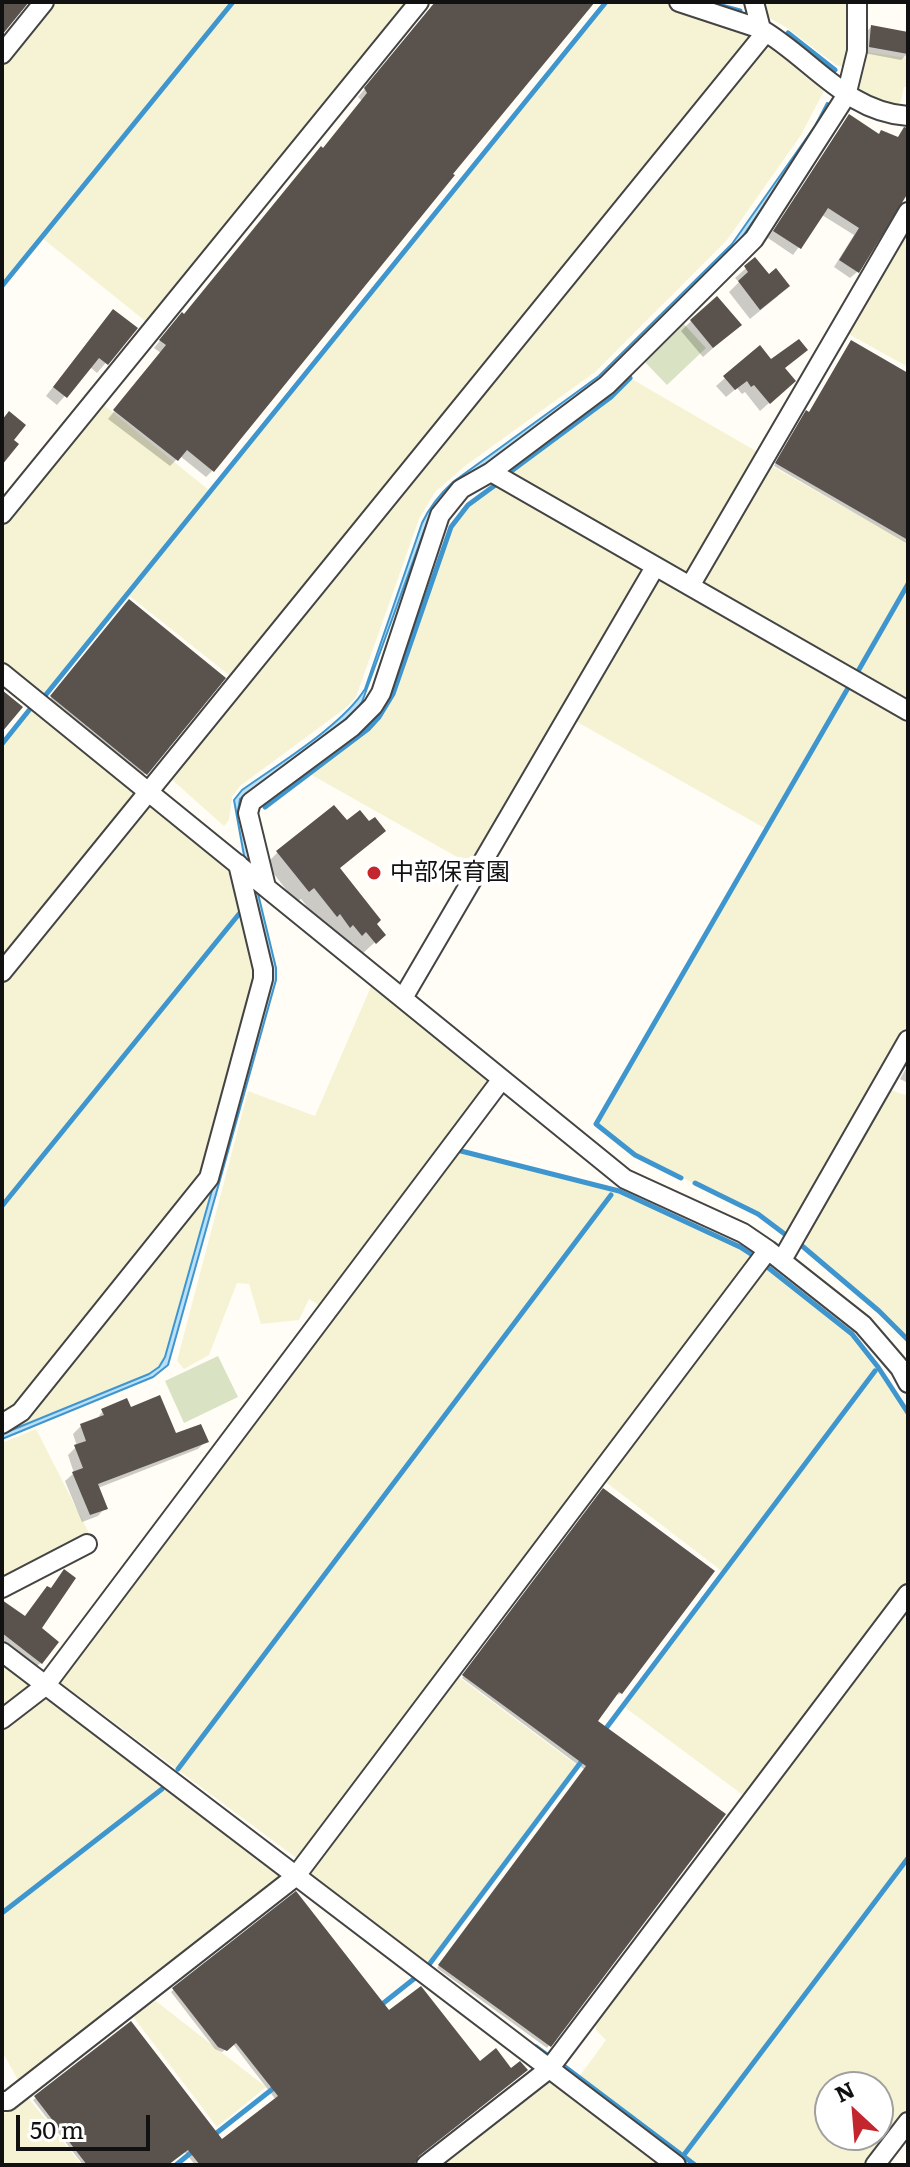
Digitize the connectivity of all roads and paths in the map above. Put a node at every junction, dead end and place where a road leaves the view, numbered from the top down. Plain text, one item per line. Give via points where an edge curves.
1 (44, 2) edge
2 (419, 2) edge
3 (679, 2) edge
4 (754, 2) edge
5 (857, 2) edge
6 (763, 30) junction
7 (2, 54) edge
8 (846, 96) junction
9 (908, 116) edge
10 (908, 212) edge
11 (491, 472) junction
12 (2, 514) edge
13 (655, 567) junction
14 (690, 586) junction
15 (2, 673) edge
16 (908, 711) edge
17 (148, 793) junction
18 (252, 875) junction
19 (2, 972) edge
20 (403, 998) junction
21 (908, 1040) edge
22 (502, 1079) junction
23 (775, 1255) junction
24 (905, 1374) edge
25 (2, 1424) edge
26 (87, 1544) dead end
27 (2, 1588) edge
28 (908, 1594) edge
29 (2, 1652) edge
30 (45, 1686) junction
31 (2, 1719) edge
32 (295, 1877) junction
33 (549, 2069) junction
34 (4, 2103) edge
35 (908, 2122) edge
36 (426, 2165) edge
37 (676, 2165) edge
38 (875, 2165) edge

1 - 7 street
2 - 12 street
3 - 6 street
4 - 6 street
5 - 8 street via 857,51
6 - 8 street
6 - 17 street
8 - 9 street via 888,115
8 - 11 street via 754,239 607,385
10 - 14 street
11 - 13 street
11 - 18 street via 461,489 440,515 373,706 251,802
13 - 14 street
13 - 20 street
14 - 16 street
15 - 17 street
17 - 18 street
17 - 19 street
18 - 20 street
18 - 25 street via 263,979 209,1178 21,1412
20 - 22 street
21 - 23 street
22 - 23 street via 625,1179 743,1233
22 - 30 street
23 - 24 street via 863,1325
23 - 32 street
26 - 27 street
28 - 33 street
29 - 30 street
30 - 31 street
30 - 32 street
32 - 33 street
32 - 34 street
33 - 36 street
33 - 37 street
35 - 38 street

